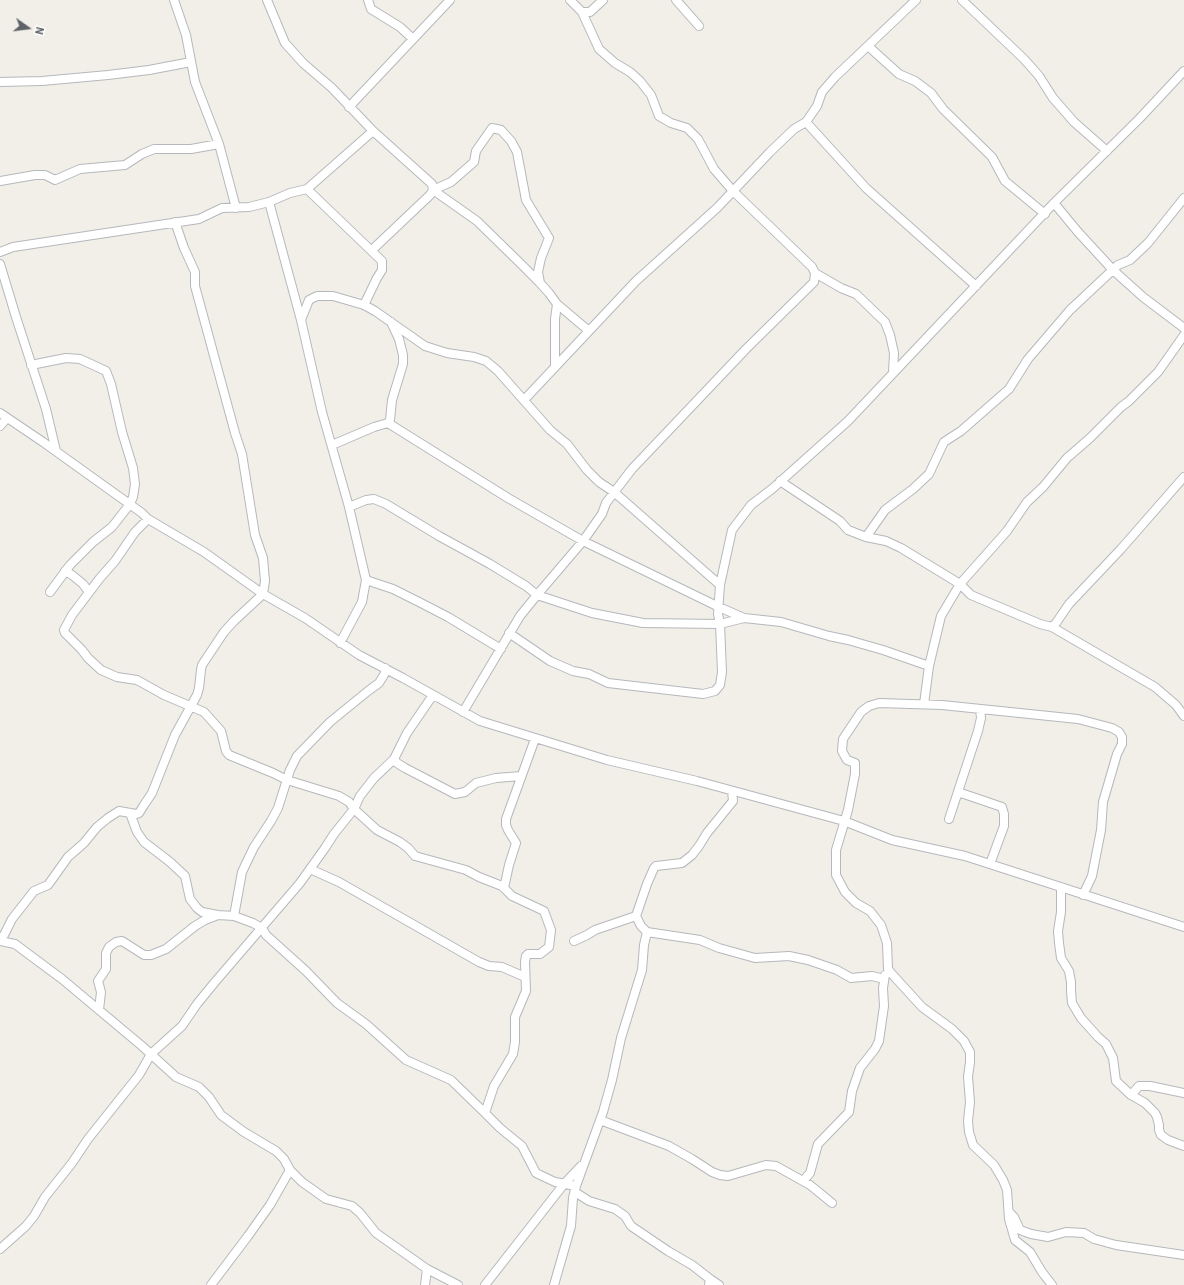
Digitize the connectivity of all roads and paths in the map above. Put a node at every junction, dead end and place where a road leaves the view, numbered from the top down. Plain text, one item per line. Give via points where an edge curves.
1 (174, 0) edge
2 (267, 0) edge
3 (368, 0) edge
4 (450, 0) edge
5 (570, 0) edge
6 (603, 0) edge
7 (676, 0) edge
8 (916, 0) edge
9 (962, 0) edge
10 (582, 12) junction
11 (699, 26) dead end
12 (413, 39) junction
13 (868, 46) junction
14 (191, 62) junction
15 (1184, 71) edge
16 (0, 82) edge
17 (349, 107) junction
18 (806, 122) junction
19 (373, 130) junction
20 (219, 144) junction
21 (1107, 151) junction
22 (0, 181) edge
23 (307, 189) junction
24 (434, 190) junction
25 (733, 191) junction
26 (1184, 198) edge
27 (269, 202) junction
28 (1054, 204) junction
29 (236, 208) junction
30 (1044, 214) junction
31 (175, 222) junction
32 (372, 250) junction
33 (0, 252) edge
34 (0, 264) edge
35 (1113, 270) junction
36 (815, 273) junction
37 (540, 283) junction
38 (976, 286) junction
39 (557, 304) junction
40 (364, 305) junction
41 (301, 320) junction
42 (391, 321) junction
43 (1184, 328) edge
44 (589, 331) junction
45 (1184, 335) edge
46 (31, 365) junction
47 (555, 367) junction
48 (892, 373) junction
49 (524, 400) junction
50 (3, 415) edge
51 (388, 423) junction
52 (0, 426) edge
53 (332, 445) junction
54 (56, 452) junction
55 (1184, 477) edge
56 (780, 481) junction
57 (614, 492) junction
58 (130, 504) junction
59 (349, 507) junction
60 (148, 519) junction
61 (866, 537) junction
62 (584, 541) junction
63 (65, 571) junction
64 (366, 580) junction
65 (960, 584) junction
66 (720, 586) junction
67 (50, 592) dead end
68 (89, 592) junction
69 (263, 594) junction
70 (537, 595) junction
71 (719, 607) junction
72 (744, 618) junction
73 (720, 624) junction
74 (1052, 627) junction
75 (509, 633) junction
76 (340, 643) junction
77 (501, 649) junction
78 (929, 666) junction
79 (385, 668) junction
80 (433, 695) junction
81 (924, 704) junction
82 (190, 706) junction
83 (980, 709) junction
84 (463, 712) junction
85 (1184, 716) edge
86 (535, 739) junction
87 (394, 759) junction
88 (521, 776) junction
89 (287, 780) junction
90 (732, 791) junction
91 (958, 792) junction
92 (354, 808) junction
93 (130, 813) junction
94 (949, 819) dead end
95 (844, 821) junction
96 (990, 864) junction
97 (310, 869) junction
98 (1060, 887) junction
99 (504, 888) junction
100 (1083, 895) junction
101 (218, 915) junction
102 (234, 916) junction
103 (636, 916) junction
104 (1184, 927) edge
105 (262, 928) junction
106 (647, 932) junction
107 (0, 940) edge
108 (574, 941) dead end
109 (888, 969) junction
110 (525, 977) junction
111 (884, 979) junction
112 (99, 1010) junction
113 (151, 1054) junction
114 (1184, 1093) edge
115 (1131, 1095) junction
116 (485, 1113) junction
117 (600, 1120) junction
118 (1184, 1146) edge
119 (584, 1163) junction
120 (290, 1170) junction
121 (803, 1181) junction
122 (564, 1184) junction
123 (575, 1189) junction
124 (832, 1203) dead end
125 (1009, 1211) junction
126 (0, 1249) edge
127 (1184, 1255) edge
128 (427, 1269) junction
129 (710, 1282) edge
130 (211, 1285) edge
131 (424, 1285) edge
132 (458, 1285) edge
133 (485, 1285) edge
134 (554, 1285) edge
135 (719, 1285) edge
136 (1052, 1285) edge

1 - 14 street via 186,35
2 - 17 street via 285,43
3 - 12 street via 371,9 400,27
4 - 12 street
5 - 10 street
6 - 10 street via 590,12
7 - 11 street
8 - 13 street
9 - 21 street via 1024,58 1074,122
10 - 25 street via 599,49 640,81 651,95 659,116 687,128 698,139 714,169
12 - 17 street
13 - 18 street via 822,92 817,106
13 - 30 street via 899,74 931,93 943,109 992,157 1005,181
14 - 16 street via 108,75
14 - 20 street via 195,82
15 - 21 street
17 - 19 street
18 - 25 street via 794,129
18 - 38 street via 866,188
19 - 23 street
19 - 24 street via 432,184
20 - 22 street via 154,149 125,165 80,169 55,180 35,174
20 - 29 street
21 - 28 street
23 - 27 street
23 - 32 street
24 - 32 street
24 - 37 street via 477,221
24 - 37 street via 451,182 474,162 476,151 492,128 501,130 517,152 526,200 550,238 540,258
25 - 36 street via 812,267
25 - 44 street via 636,281
26 - 35 street via 1148,243 1130,260
27 - 29 street
27 - 41 street
28 - 30 street
28 - 35 street
29 - 31 street via 222,208 199,219
30 - 38 street
31 - 33 street via 13,247
31 - 69 street via 195,272 195,286 242,454 255,535 263,558
32 - 40 street via 382,261 382,270
34 - 46 street
35 - 43 street via 1144,298
35 - 61 street via 1070,310 1028,359 1009,389 961,431 944,442 929,474 885,510
36 - 48 street via 856,294 885,322 894,353
36 - 57 street via 814,282 741,354 632,469
37 - 39 street
38 - 48 street
39 - 44 street
39 - 47 street
40 - 41 street via 333,296 317,296 309,300
40 - 42 street
41 - 53 street
42 - 49 street via 426,346 447,353 486,360
42 - 51 street via 404,355
44 - 47 street
45 - 65 street via 1158,372 1067,458 1027,502 1008,531
46 - 54 street via 46,409
46 - 58 street via 66,358 80,359 106,371 133,468 135,484
47 - 49 street
48 - 56 street via 848,421
49 - 57 street via 550,430 568,444 587,470
50 - 52 street
50 - 54 street
51 - 53 street
51 - 62 street via 508,498
53 - 59 street
54 - 58 street
55 - 74 street via 1069,604
56 - 61 street via 840,521 848,530
56 - 66 street via 751,505 732,530
57 - 62 street
57 - 66 street
58 - 60 street
58 - 63 street via 112,527 93,542
59 - 64 street
59 - 70 street via 374,499 386,504
60 - 68 street
60 - 69 street via 204,552
61 - 65 street via 902,548
62 - 70 street
62 - 71 street
63 - 67 street
63 - 68 street
64 - 76 street via 362,602
64 - 77 street via 393,589 421,603
65 - 74 street via 971,595
65 - 78 street via 941,616
66 - 71 street
68 - 82 street via 68,621 65,633 101,670 118,677 143,682 164,695
69 - 76 street via 306,618
69 - 82 street via 224,632 206,658 201,670 197,695
70 - 73 street via 592,613 643,622
70 - 75 street
71 - 72 street
71 - 73 street
72 - 73 street
72 - 78 street via 782,622 883,650
73 - 75 street via 720,685 715,691 703,694 608,683 550,661
74 - 85 street via 1155,687 1176,705
75 - 77 street
76 - 79 street
77 - 84 street
78 - 81 street
79 - 80 street
79 - 89 street via 379,684 330,722 297,756
80 - 84 street
80 - 87 street via 407,733
81 - 83 street
81 - 95 street via 879,703 868,706 861,712 843,739 842,751 847,760 855,763 855,774
82 - 89 street via 204,712 221,730 229,755
82 - 93 street via 148,800 139,813
83 - 91 street via 978,731
83 - 100 street via 1078,719 1119,732 1122,737 1103,802 1101,830 1092,876
84 - 86 street via 480,722
86 - 88 street
86 - 90 street
87 - 88 street via 405,768 455,794 465,792 476,783
87 - 92 street via 369,784
88 - 99 street via 506,819 508,830 516,843
89 - 92 street via 339,796
89 - 102 street via 272,821 254,847 242,872
90 - 95 street
90 - 103 street via 733,801 706,832 692,855 682,863 654,868
91 - 94 street
91 - 96 street via 1002,808 1004,826
92 - 97 street
92 - 99 street via 377,830 400,842 416,856 466,870
93 - 101 street via 144,842 185,876 190,899 197,908 202,912
93 - 107 street via 119,811 97,827 68,857 48,885 34,891 12,919
95 - 96 street via 892,840
95 - 109 street via 836,850 836,875 845,892 856,903 870,911 881,925 887,943
96 - 98 street
97 - 105 street
97 - 110 street via 339,882 479,962 502,967
98 - 100 street
98 - 115 street via 1059,943 1061,958 1069,971 1072,1003 1081,1018 1106,1044 1113,1058 1116,1081
99 - 110 street via 512,896 544,911 551,930 549,946 545,951 526,956
100 - 104 street
101 - 102 street
101 - 112 street via 195,926 166,949 151,955 144,955 122,941 113,944 106,953 106,969 98,981 101,992
102 - 105 street
103 - 106 street
103 - 108 street via 595,930
105 - 113 street via 215,982 182,1026
105 - 116 street via 266,935 337,1003 366,1024 406,1060 451,1080
106 - 111 street via 700,940 755,958 790,956 808,960 851,978 872,976
106 - 117 street via 639,981
107 - 112 street via 15,944
109 - 111 street
109 - 125 street via 922,1007 964,1041 970,1052 969,1132 973,1145 994,1165 1003,1180 1007,1190
110 - 116 street via 526,991 515,1017 516,1042 513,1054 494,1086
111 - 121 street via 884,1006 879,1041 860,1068 852,1091 849,1112 818,1144 810,1173
112 - 113 street
113 - 120 street via 176,1077 198,1087 221,1115 276,1151 284,1158
113 - 126 street via 139,1075 88,1139 34,1216
114 - 115 street via 1139,1086
115 - 118 street via 1155,1113 1161,1135
116 - 122 street via 522,1146 536,1173
117 - 119 street
117 - 121 street via 669,1146 720,1176 772,1165
119 - 122 street
119 - 123 street
120 - 128 street via 326,1199 356,1208 376,1233
120 - 130 street via 270,1205
121 - 124 street
122 - 123 street
122 - 133 street
123 - 129 street via 589,1201 615,1209 625,1216 630,1226 692,1265
123 - 134 street via 571,1226
125 - 127 street via 1020,1230 1031,1234 1048,1237 1066,1232 1084,1233 1094,1239 1116,1245
125 - 136 street via 1015,1240 1030,1252
128 - 131 street
128 - 132 street
129 - 135 street

